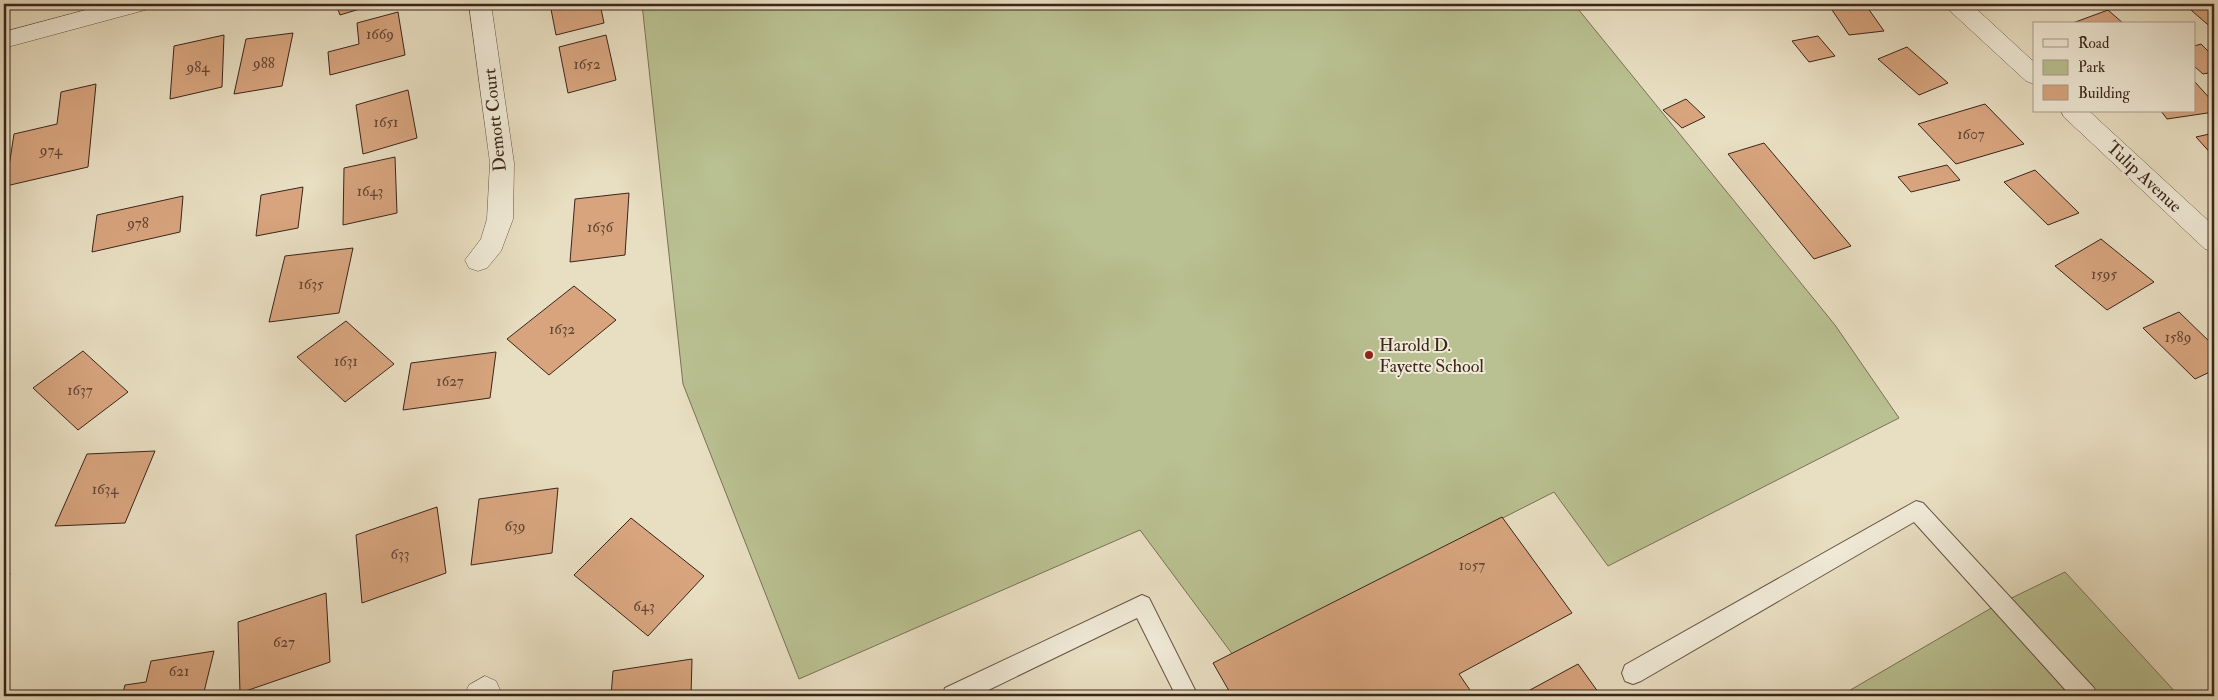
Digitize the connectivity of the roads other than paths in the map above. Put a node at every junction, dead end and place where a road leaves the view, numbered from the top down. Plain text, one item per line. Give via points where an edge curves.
1 (137, 4) edge
2 (480, 4) edge
3 (1957, 4) edge
4 (4, 40) edge
5 (2033, 74) edge
6 (2074, 112) edge
7 (2214, 242) edge
8 (478, 260) dead end
9 (1633, 673) dead end
10 (953, 696) edge
11 (1187, 696) edge
12 (2086, 696) edge

1 - 4 street
2 - 8 street, Demott Court via 502,163 500,219 492,244
3 - 5 street
6 - 7 street, Tulip Avenue
9 - 12 lane via 1916,510
10 - 11 lane via 1142,605

